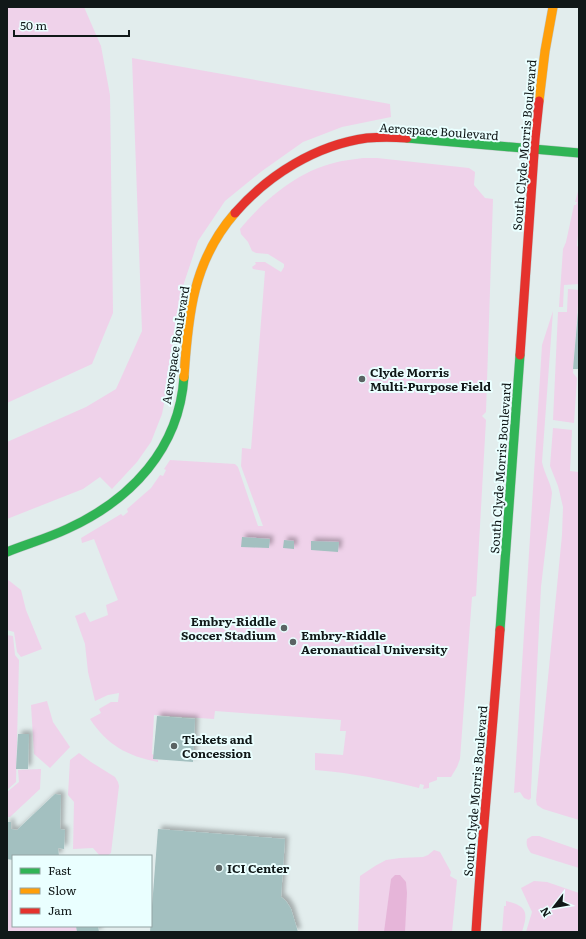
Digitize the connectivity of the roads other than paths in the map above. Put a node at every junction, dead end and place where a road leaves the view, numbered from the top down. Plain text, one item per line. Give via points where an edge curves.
1 (553, 7) edge
2 (534, 150) junction
3 (579, 154) edge
4 (7, 552) edge
5 (476, 932) edge

1 - 2 main road, South Clyde Morris Boulevard via 545,51
2 - 3 main road, Aerospace Boulevard
2 - 4 main road, Aerospace Boulevard via 404,138 368,138 338,144 307,156 269,181 232,217 210,248 201,267 186,336 182,388 176,414 164,445 152,464 121,497 103,510 68,529
2 - 5 main road, South Clyde Morris Boulevard via 496,693 481,847

